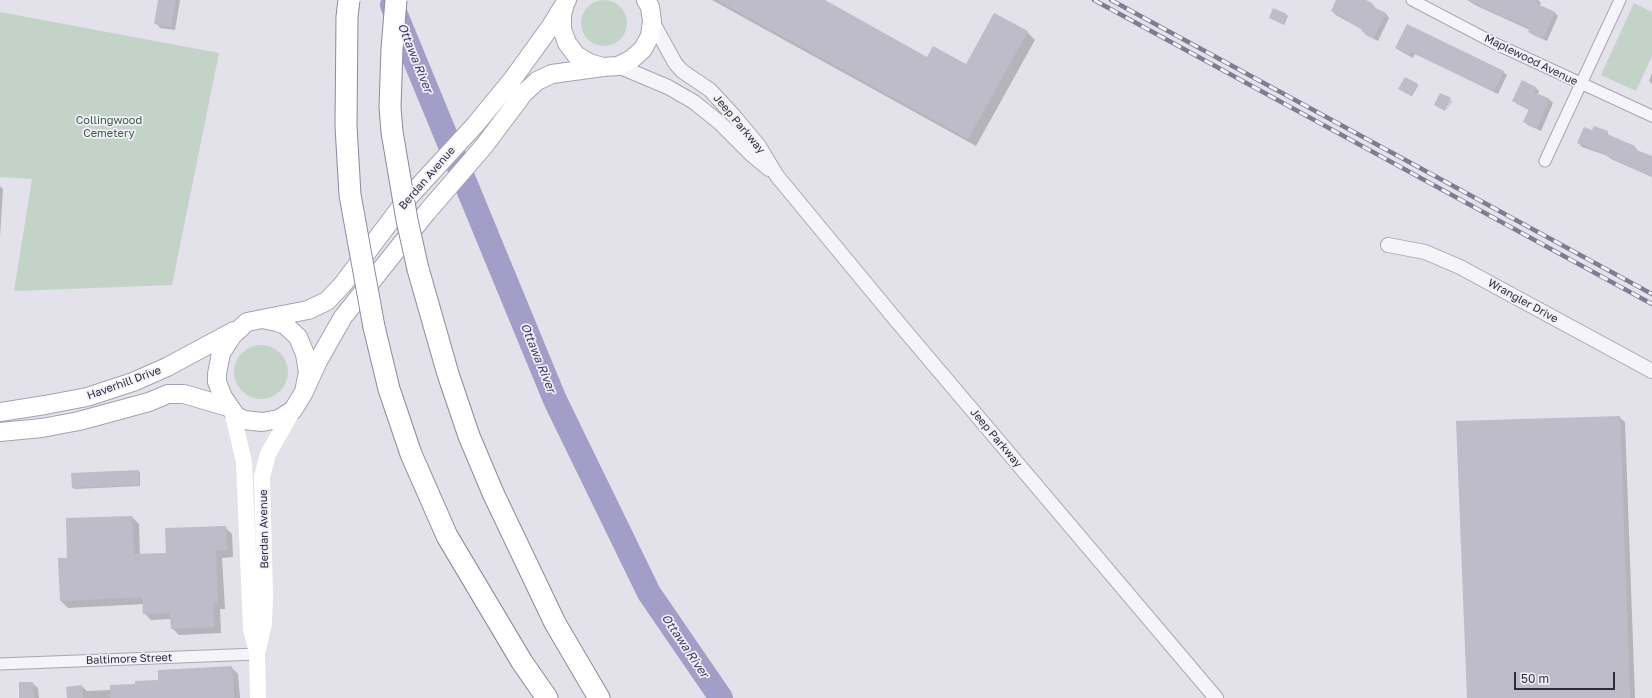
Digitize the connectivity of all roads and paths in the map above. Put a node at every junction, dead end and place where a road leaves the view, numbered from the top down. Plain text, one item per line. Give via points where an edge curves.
1 (349, 0) edge
2 (396, 0) edge
3 (567, 0) edge
4 (1412, 0) edge
5 (1620, 0) edge
6 (650, 7) edge
7 (611, 66) junction
8 (1581, 84) junction
9 (1652, 116) edge
10 (1545, 161) dead end
11 (777, 176) junction
12 (1388, 245) dead end
13 (262, 319) junction
14 (239, 328) junction
15 (1652, 371) edge
16 (304, 392) junction
17 (230, 409) junction
18 (293, 410) junction
19 (0, 412) edge
20 (0, 432) edge
21 (257, 654) junction
22 (0, 664) edge
23 (258, 698) edge
24 (547, 698) edge
25 (599, 698) edge
26 (1216, 698) edge

1 - 24 highway, bridge via 346,126 350,195 374,327 389,389 411,454 447,536 522,662
2 - 25 highway, bridge via 390,106 392,132 418,269 448,374 469,436 493,493 554,623
3 - 7 main road via 562,14 562,29 567,43 576,55 588,63
3 - 13 main road, Berdan Avenue via 533,52 475,125 406,200 327,301 308,310
4 - 8 street, Maplewood Avenue via 1496,44
5 - 8 street
6 - 7 main road via 650,36 643,49 632,59
6 - 11 street, Jeep Parkway via 675,63 682,72 710,90 734,116 759,146
7 - 11 street, Jeep Parkway via 668,87 694,102
7 - 16 main road, Berdan Avenue via 560,72 537,81 523,94 484,146 343,317
8 - 9 street, Maplewood Avenue
8 - 10 street
11 - 26 street, Jeep Parkway
12 - 15 street, Wrangler Drive via 1424,252 1460,267
13 - 14 main road via 246,322
13 - 16 main road via 285,325 298,337 307,363
14 - 17 main road via 221,353 217,374 220,390
14 - 19 main road, Haverhill Drive via 167,367 132,382 88,397
16 - 18 main road
17 - 18 main road via 244,420 262,422 279,419
17 - 20 main road, Haverhill Drive via 184,394 168,394 79,421
17 - 21 main road, Berdan Avenue via 244,462 251,629
18 - 21 main road, Berdan Avenue via 268,454 262,478 265,595 264,624
21 - 22 street, Baltimore Street
21 - 23 main road, Berdan Avenue

